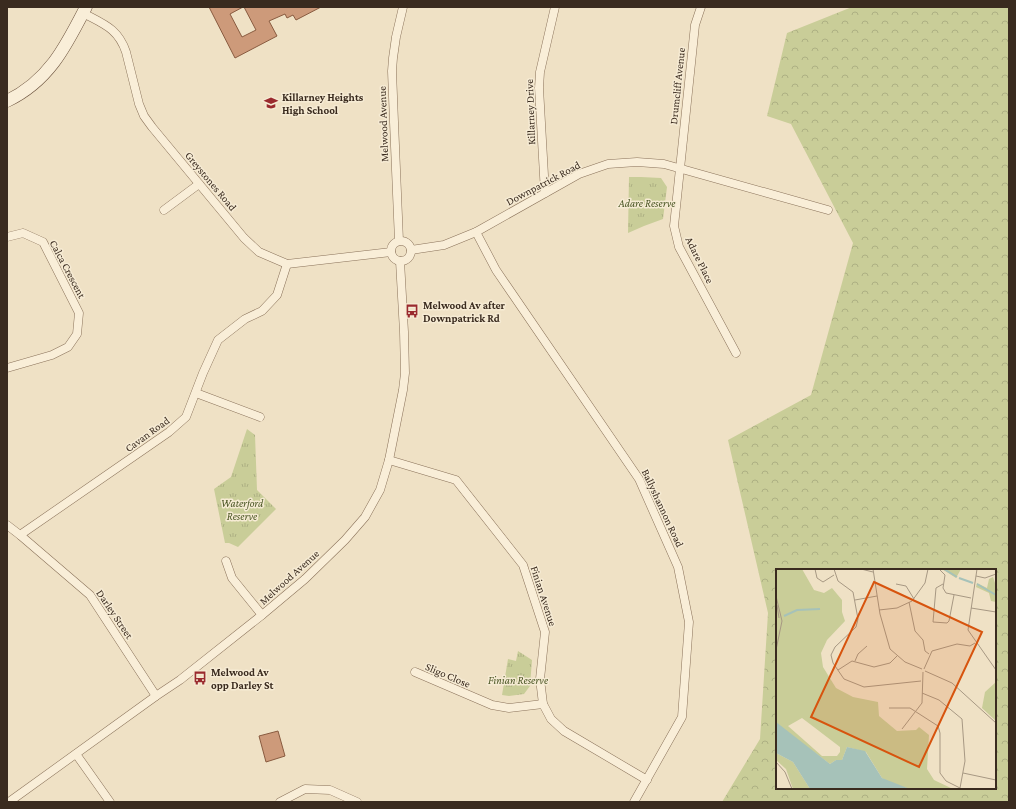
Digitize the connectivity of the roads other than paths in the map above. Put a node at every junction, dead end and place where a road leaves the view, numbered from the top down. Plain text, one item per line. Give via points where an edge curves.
1 (403, 7) edge
2 (555, 7) edge
3 (701, 7) edge
4 (84, 10) edge
5 (7, 101) edge
6 (680, 169) junction
7 (199, 184) junction
8 (545, 193) junction
9 (164, 210) dead end
10 (828, 210) dead end
11 (476, 232) junction
12 (7, 237) edge
13 (399, 241) junction
14 (411, 250) junction
15 (391, 252) junction
16 (400, 261) junction
17 (287, 264) junction
18 (736, 353) dead end
19 (7, 368) edge
20 (196, 393) junction
21 (260, 417) dead end
22 (389, 460) junction
23 (7, 524) edge
24 (20, 535) junction
25 (226, 560) dead end
26 (262, 615) junction
27 (415, 672) dead end
28 (156, 696) junction
29 (543, 704) junction
30 (76, 754) junction
31 (647, 780) junction
32 (9, 802) edge
33 (110, 802) edge
34 (280, 802) edge
35 (357, 802) edge
36 (634, 802) edge

1 - 13 street, Melwood Avenue via 392,71
2 - 8 street, Killarney Drive via 540,72 539,88
3 - 6 street, Drumcliff Avenue via 695,25
4 - 5 street via 51,67 26,90
4 - 7 street, Greystones Road via 111,29 124,45 144,116
6 - 8 street, Downpatrick Road via 664,164 637,162 608,164 579,174
6 - 10 street, Downpatrick Road
6 - 18 street, Adare Place via 674,226 679,247
7 - 9 street
7 - 17 street, Greystones Road via 259,252
8 - 11 street, Downpatrick Road
11 - 14 street, Downpatrick Road via 444,245
11 - 31 street, Ballyshannon Road via 496,270 639,479 678,567 689,622 682,717
12 - 19 street, Calca Crescent via 23,233 43,242 79,313 77,334 68,347 52,356
13 - 14 street via 409,244
13 - 15 street via 394,244
14 - 16 street via 409,257
15 - 16 street via 394,258
15 - 17 street, Greystones Road
16 - 22 street, Melwood Avenue via 405,373
17 - 20 street, Cavan Road via 277,295 262,311 245,319 218,340
20 - 21 street
20 - 24 street, Cavan Road via 186,417 170,432
22 - 26 street, Melwood Avenue via 380,490 365,517 305,579
22 - 29 street, Finian Avenue via 456,480 523,565 545,632 540,679
23 - 24 street, Darley Street
24 - 28 street, Darley Street via 90,595
25 - 26 street via 232,578
26 - 28 street, Melwood Avenue
27 - 29 street, Sligo Close via 492,705 509,708
28 - 30 street, Melwood Avenue
29 - 31 street, Finian Avenue via 551,719 564,731
30 - 32 street, Melwood Avenue
30 - 33 street
31 - 36 street, Ballyshannon Road
34 - 35 street via 305,789 330,790

